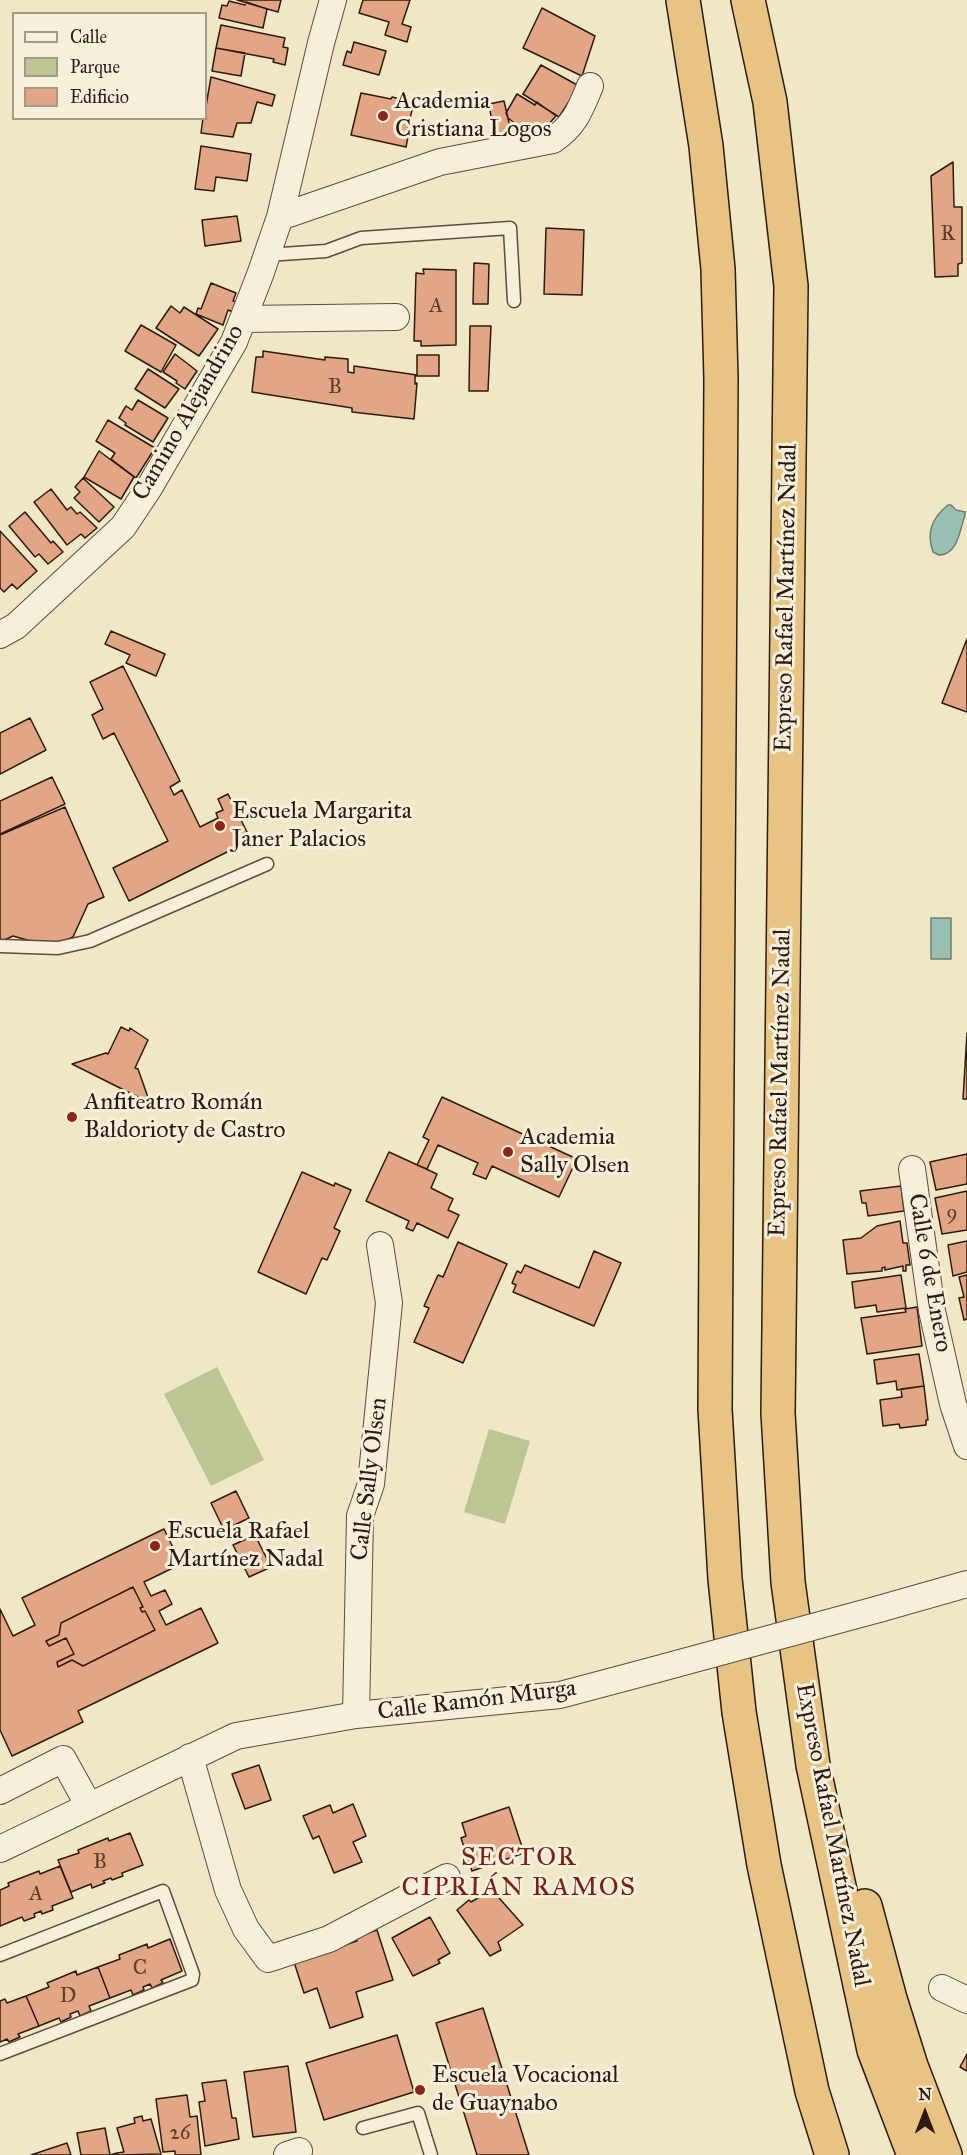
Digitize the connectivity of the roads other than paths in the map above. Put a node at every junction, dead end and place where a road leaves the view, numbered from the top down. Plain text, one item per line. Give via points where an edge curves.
1 (333, 0) edge
2 (748, 0) edge
3 (683, 2) edge
4 (590, 86) dead end
5 (280, 217) junction
6 (267, 255) junction
7 (514, 301) dead end
8 (396, 317) dead end
9 (243, 319) junction
10 (0, 635) edge
11 (267, 864) dead end
12 (0, 946) edge
13 (912, 1169) dead end
14 (380, 1245) dead end
15 (967, 1446) edge
16 (967, 1584) edge
17 (356, 1714) junction
18 (190, 1757) junction
19 (813, 1765) junction
20 (0, 1791) edge
21 (89, 1806) junction
22 (0, 1849) edge
23 (447, 1877) dead end
24 (0, 1955) edge
25 (942, 1988) dead end
26 (967, 2000) edge
27 (0, 2054) edge
28 (363, 2128) dead end
29 (431, 2155) edge
30 (832, 2155) edge
31 (914, 2155) edge
32 (945, 2155) edge

1 - 5 street, Camino Alejandrino
2 - 19 highway, Expreso Rafael Martínez Nadal via 770,102 791,286 778,1413 789,1582
3 - 30 highway via 706,146 718,269 722,378 715,1409 725,1579 739,1712 764,1865 812,2091
4 - 5 street via 576,117 553,140 440,162
5 - 6 street, Camino Alejandrino
6 - 7 lane via 326,251 361,238 510,228
6 - 9 street, Camino Alejandrino
8 - 9 street
9 - 10 street, Camino Alejandrino via 234,342 123,527 16,626
11 - 12 lane via 90,941 58,948
13 - 15 street, Calle 6 de Enero via 932,1311 953,1404
14 - 17 street, Calle Sally Olsen via 389,1303 371,1484 360,1516
16 - 17 street, Calle Ramón Murga, bridge via 561,1695
17 - 18 street, Calle Ramón Murga via 236,1736
18 - 21 street, Calle Ramón Murga
18 - 23 street via 228,1890 246,1929 268,1959 329,1939
19 - 31 highway, Expreso Rafael Martínez Nadal via 874,2050
19 - 32 highway via 861,1893 911,2066
20 - 21 street via 63,1759
21 - 22 street, Calle Ramón Murga
24 - 27 lane via 163,1891 193,1974 192,1980
25 - 26 street
28 - 29 lane via 418,2113

